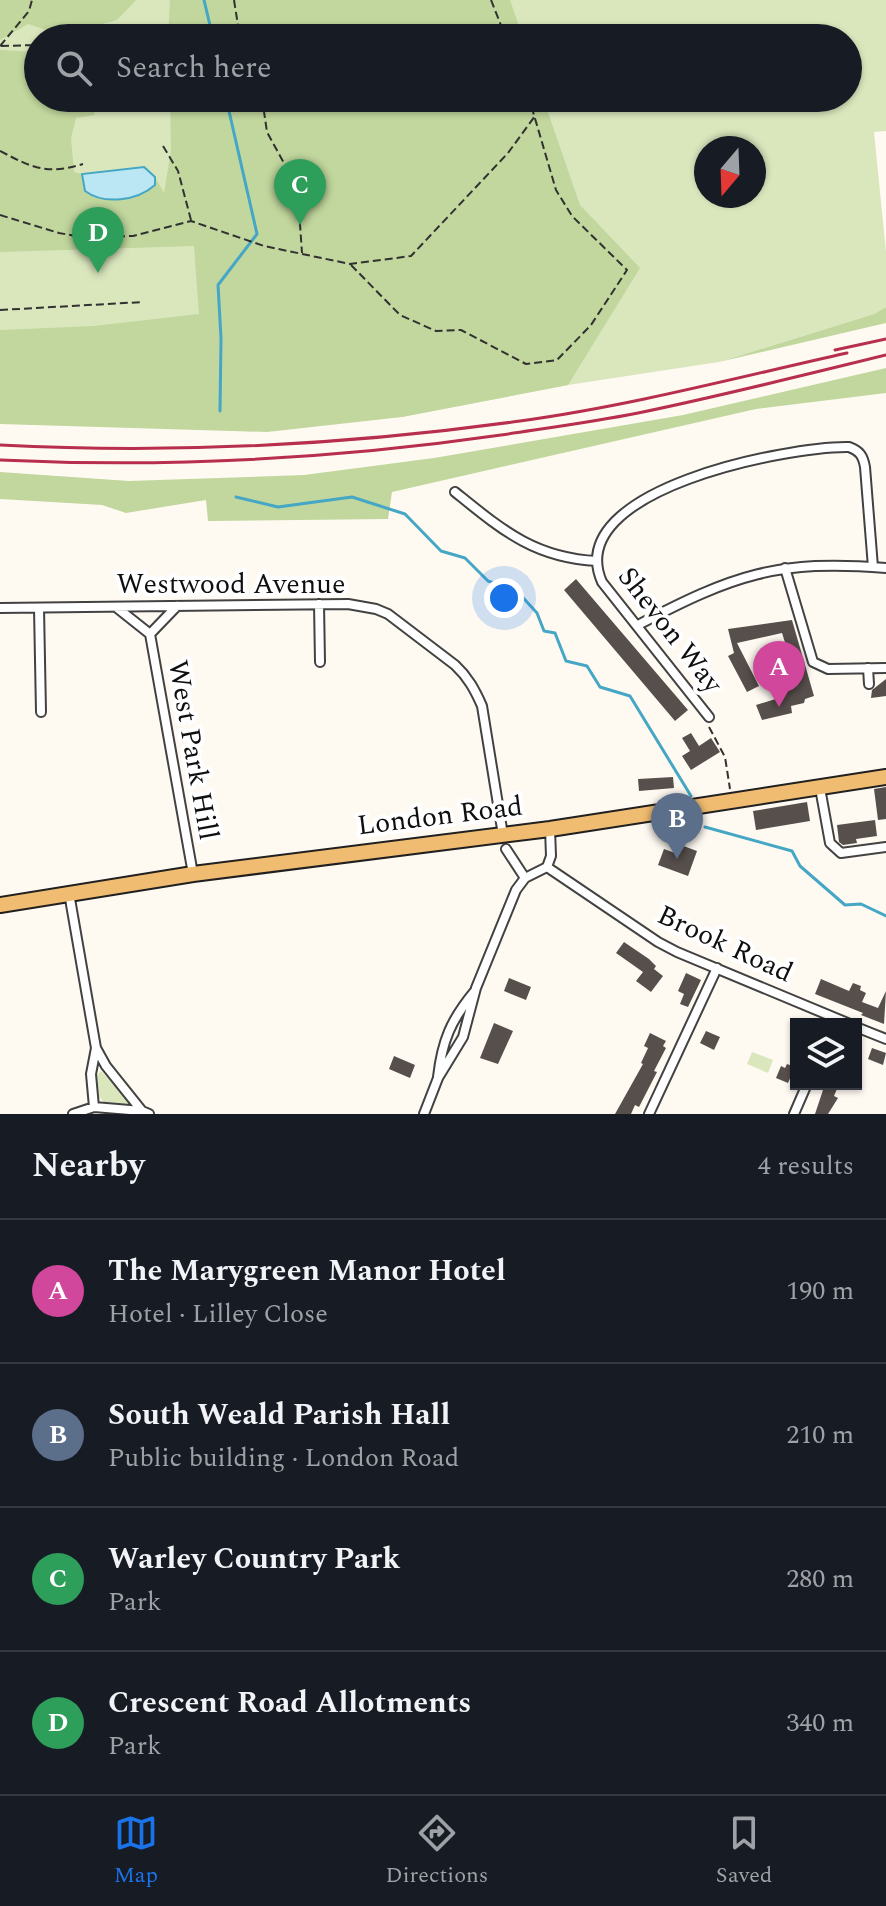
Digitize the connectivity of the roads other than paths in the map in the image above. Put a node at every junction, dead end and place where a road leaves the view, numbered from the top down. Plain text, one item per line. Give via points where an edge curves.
1 (455, 492) dead end
2 (597, 561) junction
3 (873, 567) junction
4 (785, 568) junction
5 (886, 568) edge
6 (319, 604) junction
7 (177, 606) junction
8 (116, 607) junction
9 (0, 608) edge
10 (39, 608) junction
11 (638, 625) junction
12 (150, 634) junction
13 (320, 662) dead end
14 (868, 668) junction
15 (886, 668) edge
16 (869, 684) dead end
17 (41, 712) dead end
18 (709, 717) road end
19 (886, 777) edge
20 (820, 788) junction
21 (550, 829) junction
22 (505, 842) junction
23 (886, 847) edge
24 (547, 867) junction
25 (193, 874) junction
26 (525, 878) junction
27 (69, 893) junction
28 (0, 905) edge
29 (717, 968) junction
30 (476, 988) junction
31 (825, 1018) edge
32 (862, 1029) edge
33 (886, 1039) edge
34 (96, 1048) junction
35 (438, 1078) junction
36 (804, 1090) edge
37 (94, 1107) junction
38 (146, 1113) edge
39 (73, 1114) edge
40 (424, 1114) edge
41 (649, 1114) edge
42 (794, 1114) edge

1 - 2 street via 535,549
2 - 3 street, Shevon Way via 609,528 652,496 739,463 849,447 863,456
2 - 11 street, Shevon Way via 602,582
3 - 4 street
3 - 5 street
4 - 11 street via 725,583
4 - 14 street via 813,662 828,669
6 - 7 street, Westwood Avenue
6 - 13 street
6 - 22 street, Westwood Avenue via 362,606 388,614 464,673 482,706
7 - 8 street, Westwood Avenue
7 - 12 street, West Park Hill
8 - 10 street, Westwood Avenue
8 - 12 street, West Park Hill
9 - 10 street, Westwood Avenue
10 - 17 street
11 - 18 street, Shevon Way
12 - 25 street, West Park Hill
14 - 15 street
14 - 16 street
19 - 20 main road, London Road
20 - 21 main road, London Road
20 - 23 street via 830,843 841,853
21 - 22 main road, London Road
21 - 24 street
22 - 25 main road, London Road
22 - 26 street
24 - 26 street
24 - 29 street, Brook Road via 658,942
25 - 27 main road, London Road
26 - 30 street
27 - 28 main road, London Road
27 - 34 street
29 - 31 street, Brook Road
29 - 41 street
30 - 35 street via 463,1037
30 - 35 street via 456,1013 441,1050
32 - 33 street
34 - 37 street via 91,1074
34 - 38 street
35 - 40 street
36 - 42 street
37 - 38 street
37 - 39 street

